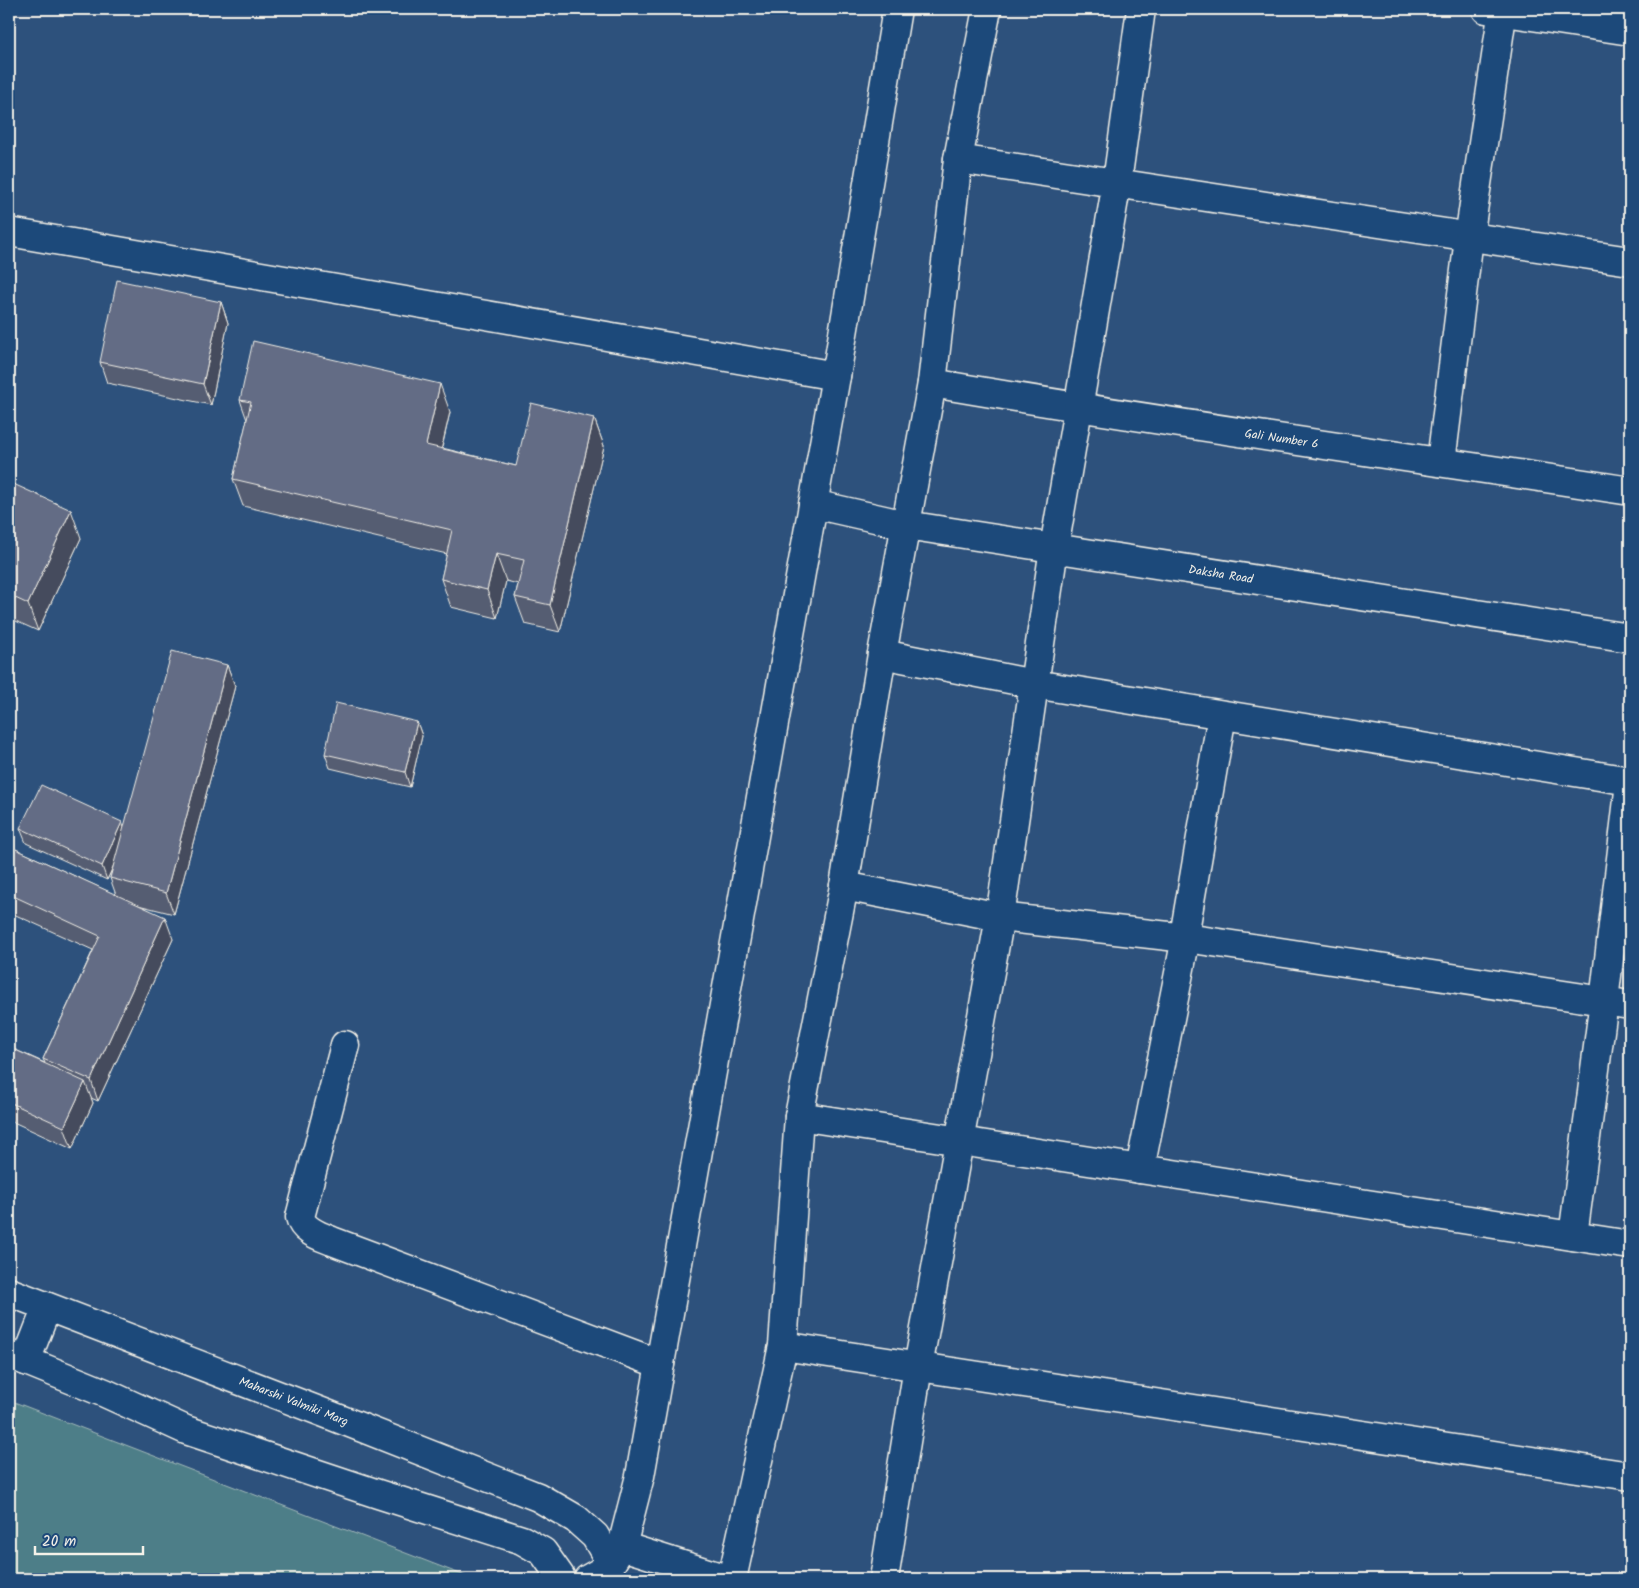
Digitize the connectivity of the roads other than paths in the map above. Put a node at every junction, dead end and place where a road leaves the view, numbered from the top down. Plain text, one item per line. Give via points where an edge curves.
1 (897, 9) edge
2 (987, 9) edge
3 (1141, 9) edge
4 (1497, 10) edge
5 (1630, 32) edge
6 (958, 159) junction
7 (1117, 182) junction
8 (9, 232) edge
9 (1469, 238) junction
10 (1630, 261) edge
11 (836, 376) junction
12 (932, 383) junction
13 (1079, 408) junction
14 (1441, 462) junction
15 (1630, 491) edge
16 (813, 504) junction
17 (906, 525) junction
18 (1054, 548) junction
19 (1630, 638) edge
20 (882, 654) junction
21 (1034, 684) junction
22 (1222, 715) junction
23 (1630, 782) edge
24 (844, 886) junction
25 (1000, 917) junction
26 (1186, 938) junction
27 (1617, 1003) edge
28 (345, 1045) dead end
29 (799, 1116) junction
30 (960, 1141) junction
31 (1140, 1169) junction
32 (1573, 1236) junction
33 (1630, 1245) edge
34 (9, 1292) edge
35 (47, 1307) junction
36 (783, 1346) junction
37 (17, 1358) edge
38 (660, 1364) junction
39 (918, 1367) junction
40 (1630, 1476) edge
41 (608, 1568) edge
42 (561, 1578) edge
43 (727, 1579) edge
44 (732, 1579) edge
45 (884, 1579) edge

1 - 11 street
2 - 6 street
3 - 7 street
4 - 5 street
4 - 9 street
6 - 7 street
6 - 12 street
7 - 9 street
7 - 13 street
8 - 11 street
9 - 10 street
9 - 14 street
11 - 16 street
12 - 13 street, Gali Number 6
12 - 17 street
13 - 14 street, Gali Number 6
13 - 18 street
14 - 15 street, Gali Number 6
16 - 17 street, Daksha Road
16 - 38 street
17 - 18 street, Daksha Road
17 - 20 street
18 - 19 street, Daksha Road
18 - 21 street
20 - 21 street
20 - 24 street
21 - 22 street
21 - 25 street
22 - 23 street
22 - 26 street
23 - 27 street
24 - 25 street
24 - 29 street
25 - 26 street
25 - 30 street
26 - 27 street
26 - 31 street
27 - 32 street
28 - 38 street via 301,1222 315,1234 332,1241
29 - 30 street
29 - 36 street
30 - 31 street
30 - 39 street
31 - 32 street
32 - 33 street
34 - 35 street, Maharshi Valmiki Marg
35 - 37 street
35 - 41 street, Maharshi Valmiki Marg via 538,1497 576,1519 595,1536 606,1553
36 - 39 street
36 - 44 street
37 - 42 street via 186,1430 522,1540 544,1552
38 - 41 street via 640,1476
39 - 40 street
39 - 45 street
41 - 43 street

